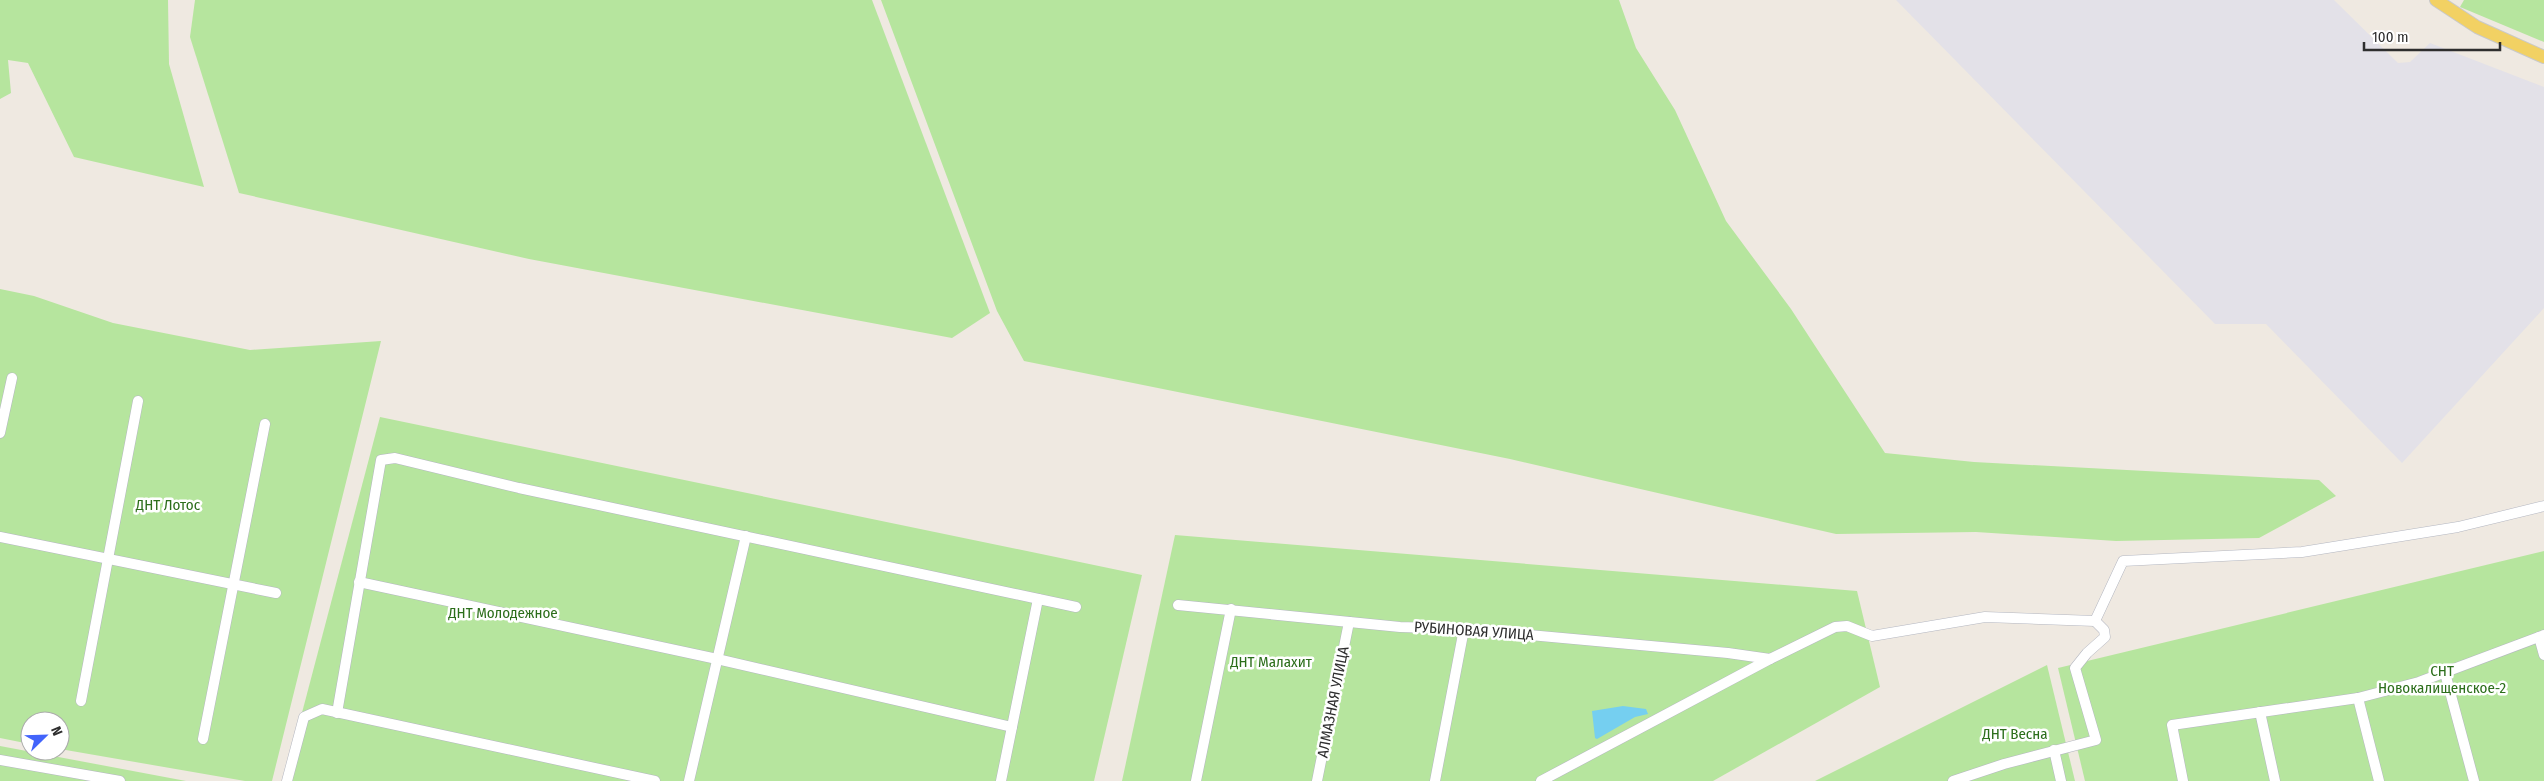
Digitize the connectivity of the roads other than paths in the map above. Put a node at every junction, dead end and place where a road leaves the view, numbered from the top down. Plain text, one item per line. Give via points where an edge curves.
1 (2436, 0) edge
2 (2544, 57) edge
3 (12, 378) dead end
4 (138, 401) dead end
5 (265, 424) dead end
6 (0, 433) edge
7 (2544, 506) edge
8 (746, 536) junction
9 (0, 537) edge
10 (107, 560) junction
11 (359, 582) junction
12 (234, 584) junction
13 (276, 592) dead end
14 (1038, 599) junction
15 (1178, 605) dead end
16 (1076, 607) dead end
17 (1231, 610) junction
18 (2095, 621) junction
19 (1349, 622) junction
20 (1464, 629) junction
21 (2541, 636) edge
22 (2544, 655) edge
23 (717, 658) junction
24 (1770, 659) junction
25 (2445, 673) junction
26 (2358, 698) junction
27 (82, 701) dead end
28 (2260, 712) junction
29 (336, 713) junction
30 (1012, 727) junction
31 (203, 740) dead end
32 (2054, 750) junction
33 (0, 760) edge
34 (120, 781) edge
35 (287, 781) edge
36 (655, 781) edge
37 (689, 781) edge
38 (1001, 781) edge
39 (1196, 781) edge
40 (1317, 781) edge
41 (1435, 781) edge
42 (1541, 781) edge
43 (1953, 781) edge
44 (2061, 781) edge
45 (2183, 781) edge
46 (2275, 781) edge
47 (2378, 781) edge
48 (2474, 781) edge

1 - 2 main road via 2477,27
3 - 6 street
4 - 10 street
5 - 12 street
7 - 18 street via 2458,527 2302,552 2123,561
8 - 11 street via 395,458 381,460
8 - 14 street
8 - 23 street
9 - 10 street
10 - 12 street
10 - 27 street
11 - 23 street
11 - 29 street
12 - 13 street
12 - 31 street
14 - 16 street
14 - 30 street
15 - 17 street, РУБИНОВАЯ УЛИЦА
17 - 19 street, РУБИНОВАЯ УЛИЦА
17 - 39 street
18 - 24 street via 1984,617 1872,636 1847,626 1835,627
18 - 32 street via 2104,630 2105,637 2075,668 2096,740
19 - 20 street, РУБИНОВАЯ УЛИЦА
19 - 40 street, АЛМАЗНАЯ УЛИЦА
20 - 24 street, РУБИНОВАЯ УЛИЦА via 1728,652
20 - 41 street
21 - 22 street
21 - 25 street
23 - 30 street
23 - 37 street
24 - 42 street
25 - 26 street
25 - 48 street
26 - 28 street
26 - 47 street
28 - 45 street via 2172,725
28 - 46 street
29 - 35 street via 322,709 304,716
29 - 36 street
30 - 38 street
32 - 43 street
32 - 44 street
33 - 34 street

